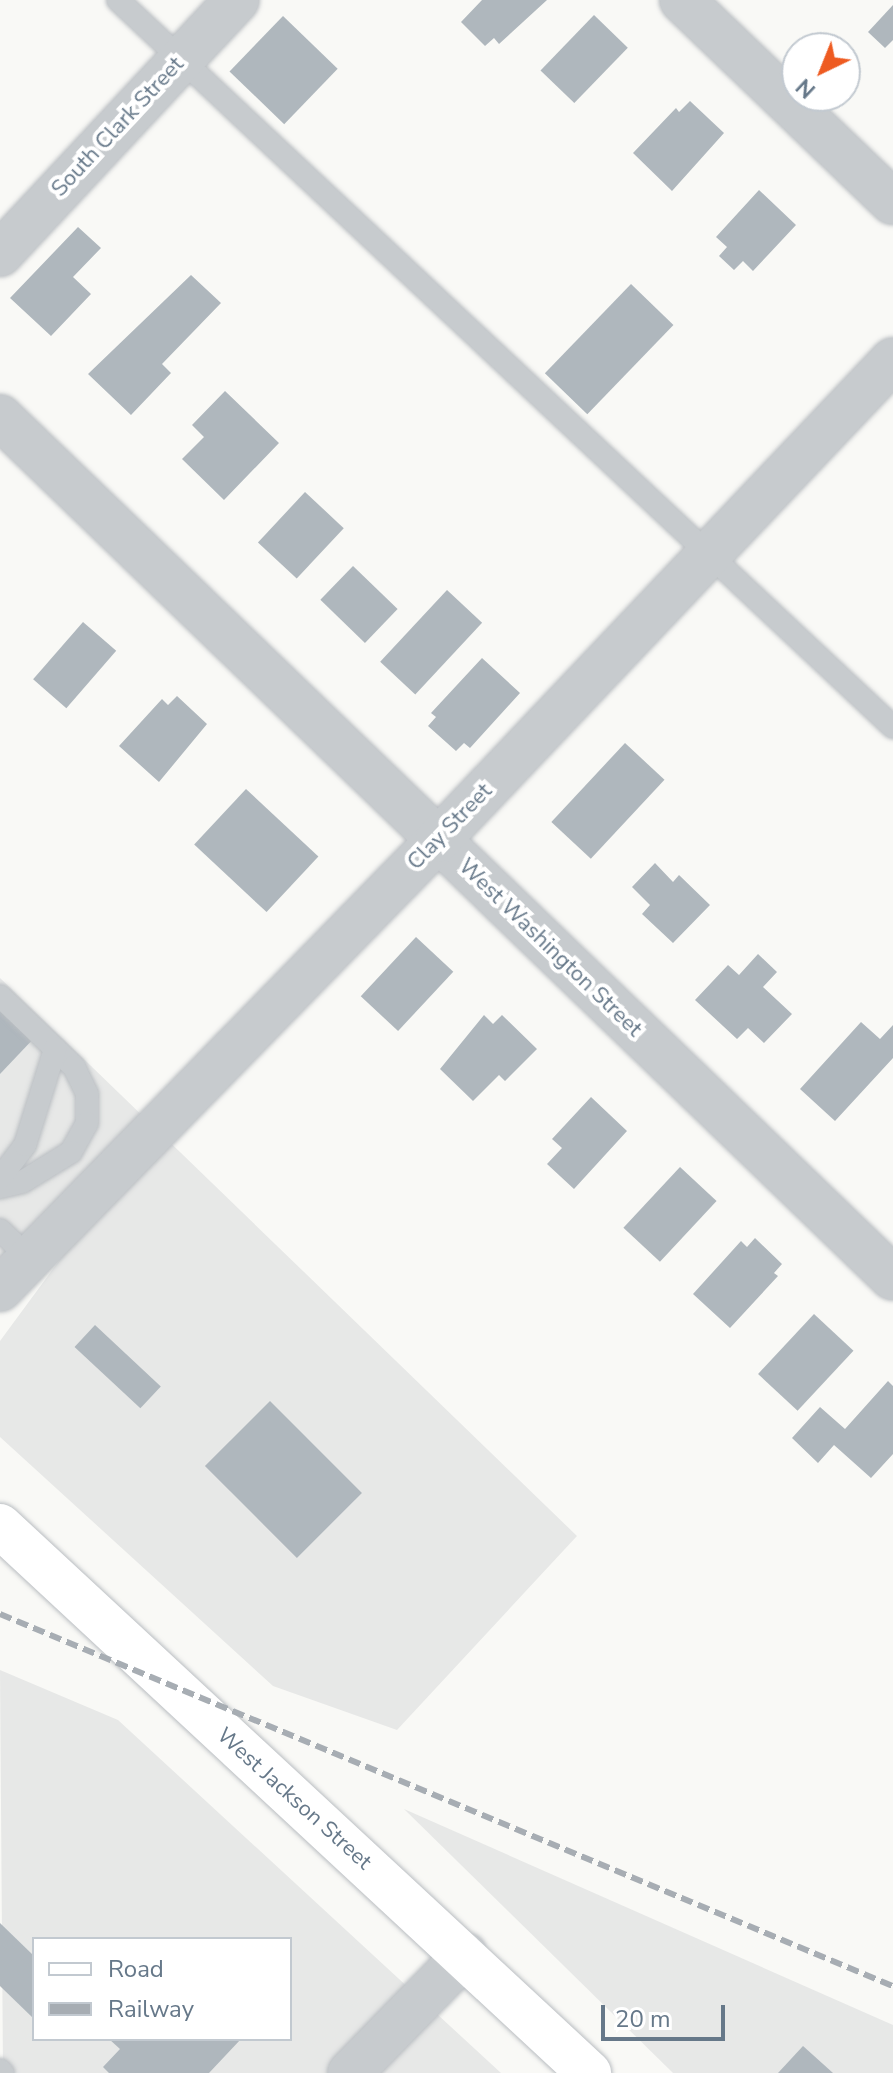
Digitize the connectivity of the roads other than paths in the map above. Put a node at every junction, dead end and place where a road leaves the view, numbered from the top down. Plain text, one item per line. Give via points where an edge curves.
1 (118, 0) edge
2 (237, 0) edge
3 (682, 0) edge
4 (180, 60) junction
5 (893, 202) edge
6 (0, 254) edge
7 (893, 360) edge
8 (0, 417) edge
9 (711, 553) junction
10 (893, 727) edge
11 (438, 840) junction
12 (0, 996) edge
13 (55, 1049) junction
14 (0, 1178) edge
15 (0, 1187) edge
16 (10, 1259) edge
17 (893, 1278) edge
18 (0, 1526) edge
19 (465, 1955) junction
20 (350, 2073) edge
21 (589, 2073) edge

1 - 4 lane
2 - 4 street, South Clark Street
3 - 5 street
4 - 6 street, South Clark Street
4 - 9 lane
7 - 9 street, Clay Street
8 - 11 street, West Washington Street
9 - 10 lane
9 - 11 street, Clay Street
11 - 16 street, Clay Street
11 - 17 street, West Washington Street
12 - 13 lane
13 - 14 lane via 25,1145
13 - 15 lane via 74,1067 87,1094 87,1123 71,1152 22,1182
18 - 19 main road, West Jackson Street
19 - 20 street
19 - 21 main road, West Jackson Street

